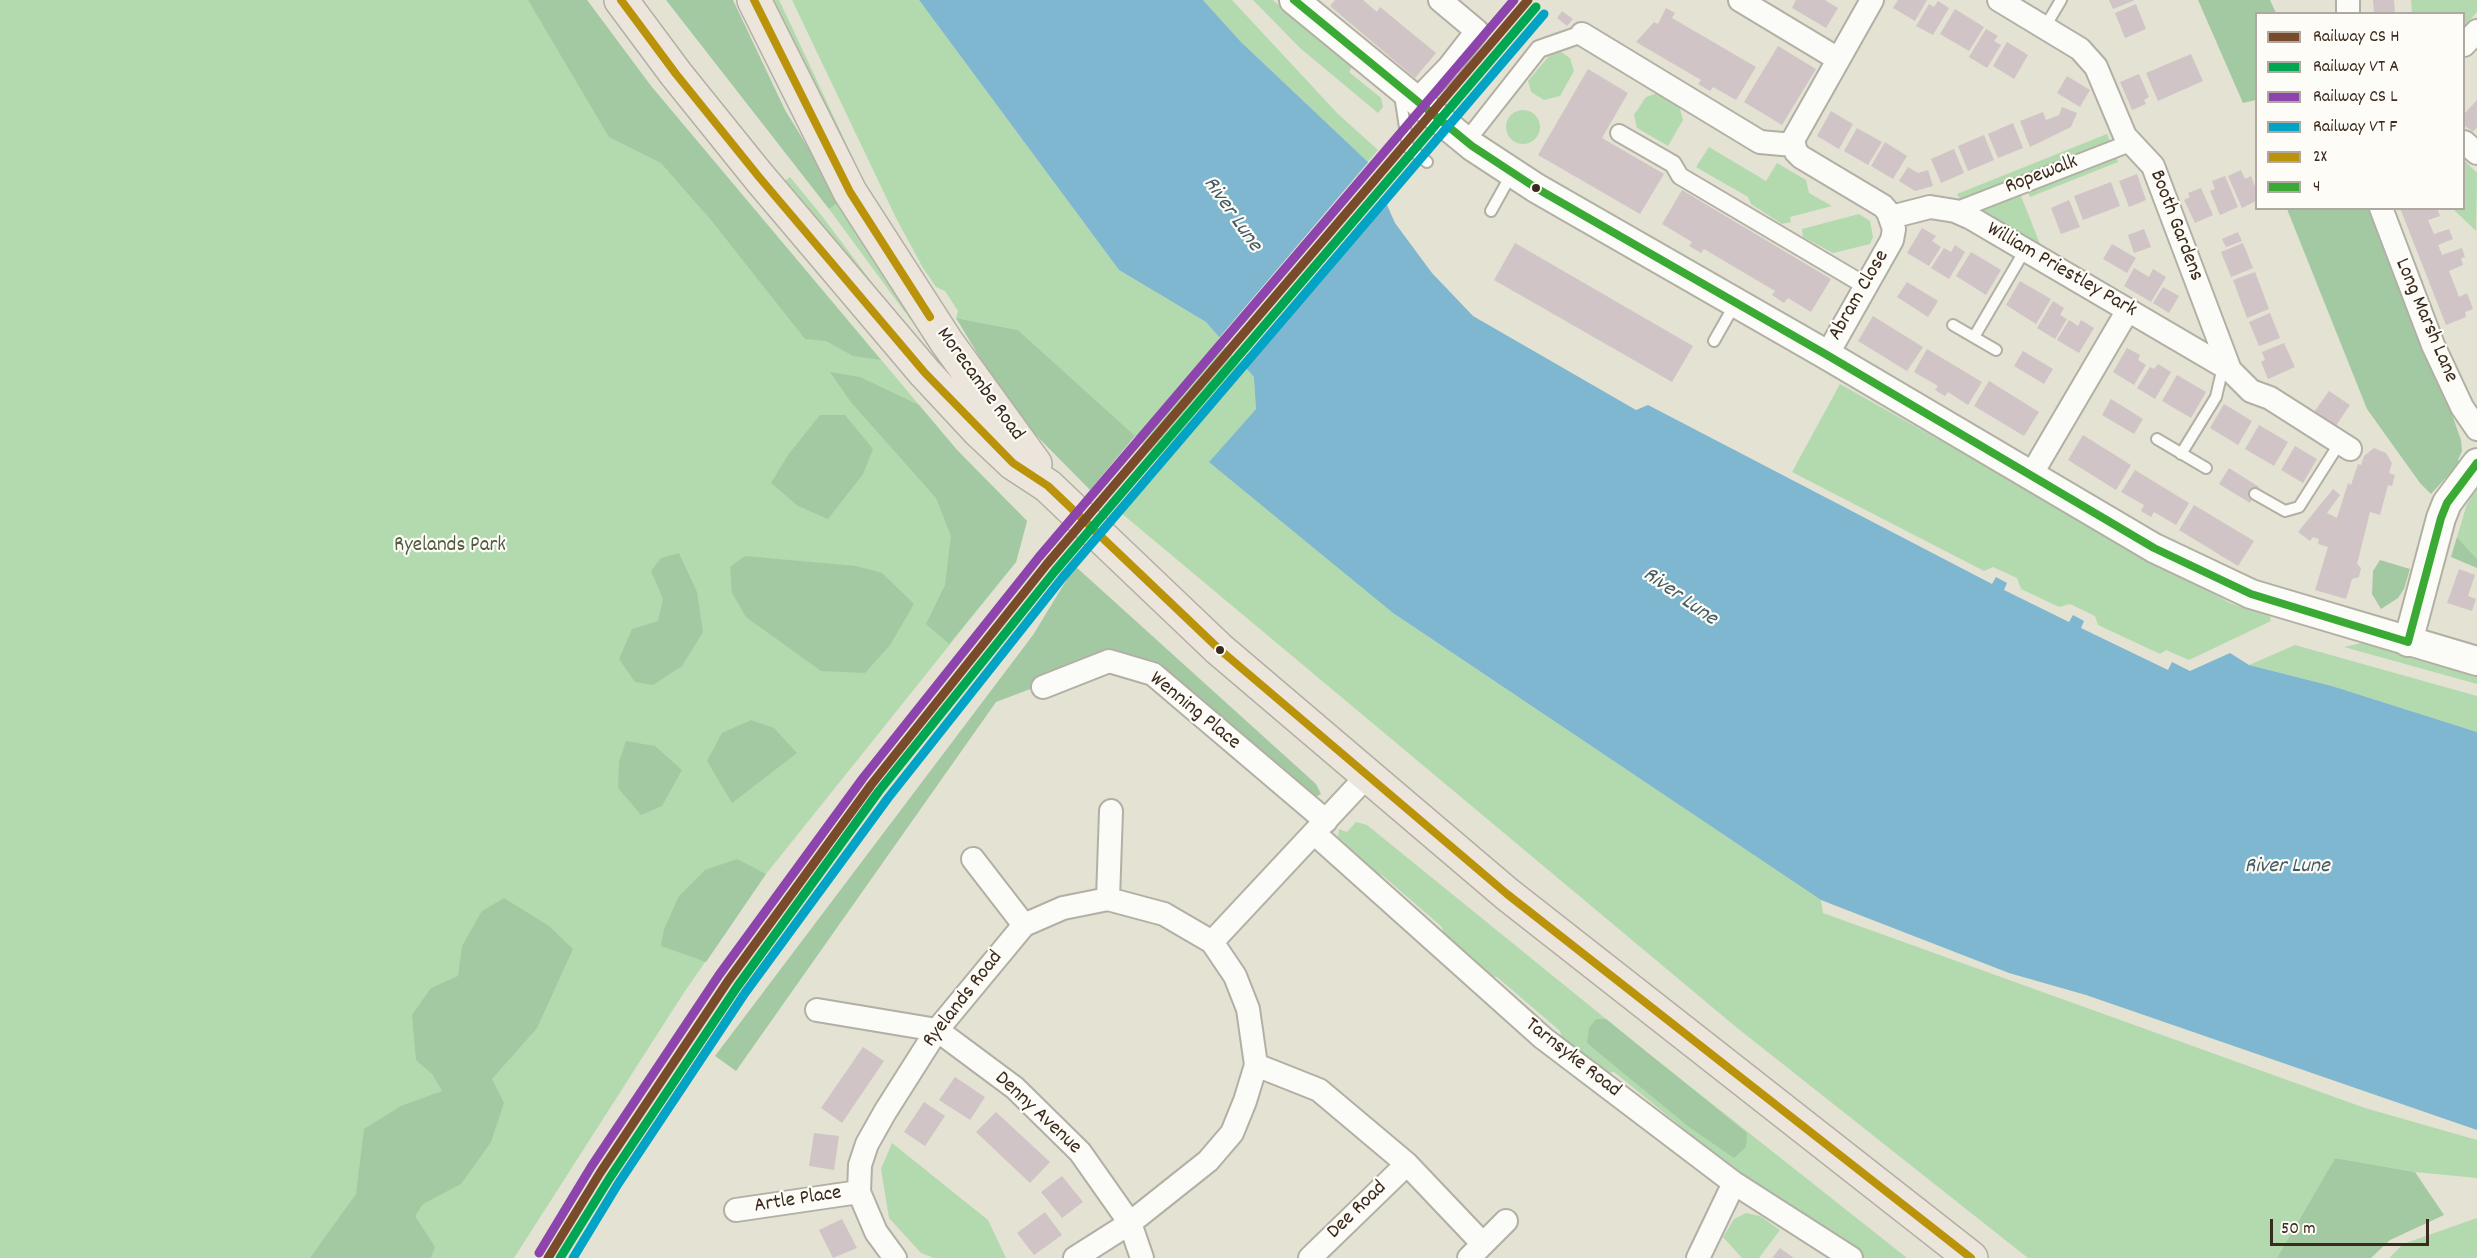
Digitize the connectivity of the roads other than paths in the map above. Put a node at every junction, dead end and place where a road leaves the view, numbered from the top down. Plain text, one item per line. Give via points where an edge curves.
1 (621, 0) edge
2 (754, 0) edge
3 (1440, 0) edge
4 (1740, 0) edge
5 (1872, 0) edge
6 (1999, 0) edge
7 (2061, 0) edge
8 (1311, 5) edge
9 (2045, 27) junction
10 (2477, 31) edge
11 (1582, 34) joint
12 (2465, 43) edge
13 (1839, 59) junction
14 (1408, 93) junction
15 (1476, 129) dead end
16 (1620, 133) dead end
17 (2130, 143) junction
18 (2465, 144) edge
19 (1793, 145) junction
20 (2477, 153) edge
21 (1427, 162) dead end
22 (1512, 172) junction
23 (1955, 210) junction
24 (2382, 210) edge
25 (1491, 211) dead end
26 (1891, 217) junction
27 (2025, 250) junction
28 (1866, 286) junction
29 (1736, 302) junction
30 (2128, 310) junction
31 (1953, 325) dead end
32 (1974, 337) junction
33 (1714, 340) dead end
34 (1996, 350) dead end
35 (1827, 355) junction
36 (2227, 369) junction
37 (2477, 429) edge
38 (2157, 439) dead end
39 (2344, 446) joint
40 (2181, 454) junction
41 (2477, 463) edge
42 (2206, 468) dead end
43 (2031, 475) junction
44 (1048, 486) junction
45 (2255, 494) dead end
46 (2408, 642) junction
47 (2477, 661) edge
48 (1043, 687) dead end
49 (1368, 775) junction
50 (1111, 811) dead end
51 (1320, 827) junction
52 (973, 859) dead end
53 (1108, 899) junction
54 (1024, 925) junction
55 (1212, 942) junction
56 (817, 1010) dead end
57 (937, 1030) junction
58 (1256, 1065) junction
59 (1407, 1164) junction
60 (1734, 1182) junction
61 (859, 1192) junction
62 (736, 1210) dead end
63 (1506, 1221) dead end
64 (1130, 1223) junction
65 (1476, 1251) edge
66 (895, 1258) edge
67 (1076, 1258) edge
68 (1142, 1258) edge
69 (1310, 1258) edge
70 (1698, 1258) edge
71 (1851, 1258) edge
72 (1971, 1258) edge

1 - 44 main road, Morecambe Road via 675,74 925,373 1013,463
2 - 44 main road, Morecambe Road via 850,192 942,336 1024,446
3 - 14 street via 1477,31 1449,67
4 - 13 street
5 - 13 street
6 - 9 street, Booth Gardens
7 - 9 lane
8 - 14 street
9 - 17 street, Booth Gardens via 2090,57
10 - 12 street
11 - 15 street via 1539,49
11 - 19 street via 1760,142
13 - 19 street via 1797,128
14 - 21 lane via 1408,147
14 - 22 street via 1472,146
16 - 28 street via 1673,164 1688,181
17 - 23 street, Ropewalk
17 - 36 street, Booth Gardens via 2148,159 2157,176
18 - 20 street
19 - 26 street via 1808,162 1875,200
22 - 25 lane
22 - 29 street
23 - 26 street, William Priestley Park via 1930,207
23 - 27 street, William Priestley Park
24 - 37 street, Long Marsh Lane via 2433,345 2462,407
26 - 28 street, Abram Close via 1892,240
27 - 30 street, William Priestley Park
27 - 32 lane
28 - 35 street, Abram Close
29 - 33 lane
29 - 35 street
30 - 36 street, William Priestley Park
30 - 43 street
31 - 32 lane
32 - 34 lane
35 - 43 street
36 - 39 street, Booth Gardens via 2251,391 2270,398
36 - 40 lane via 2216,397
38 - 40 lane
39 - 45 lane via 2293,511 2285,511
40 - 42 lane
41 - 46 street via 2447,503 2441,518
43 - 46 street via 2154,548 2251,594
44 - 49 main road, Morecambe Road via 1219,649
46 - 47 street
48 - 51 street, Wenning Place via 1109,661 1153,674
49 - 51 street
49 - 72 main road, Morecambe Road via 1517,901
50 - 53 street
51 - 55 street
51 - 60 street, Tarnsyke Road via 1543,1038
52 - 54 street
53 - 54 street, Ryelands Road via 1063,908
53 - 55 street, Ryelands Road via 1164,914
54 - 57 street, Ryelands Road
55 - 58 street, Ryelands Road via 1235,976 1248,1009
56 - 57 street, Denny Avenue
57 - 61 street, Ryelands Road via 867,1144
57 - 64 street, Denny Avenue via 1016,1088 1072,1144
58 - 59 street via 1319,1090
58 - 64 street, Ryelands Road via 1232,1133 1208,1161
59 - 65 street
59 - 69 street, Dee Road
60 - 70 street
60 - 71 street, Tarnsyke Road
61 - 62 street, Artle Place
61 - 66 street, Ryelands Road via 876,1232
63 - 65 street
64 - 67 street, Ryelands Road
64 - 68 street, Denny Avenue

